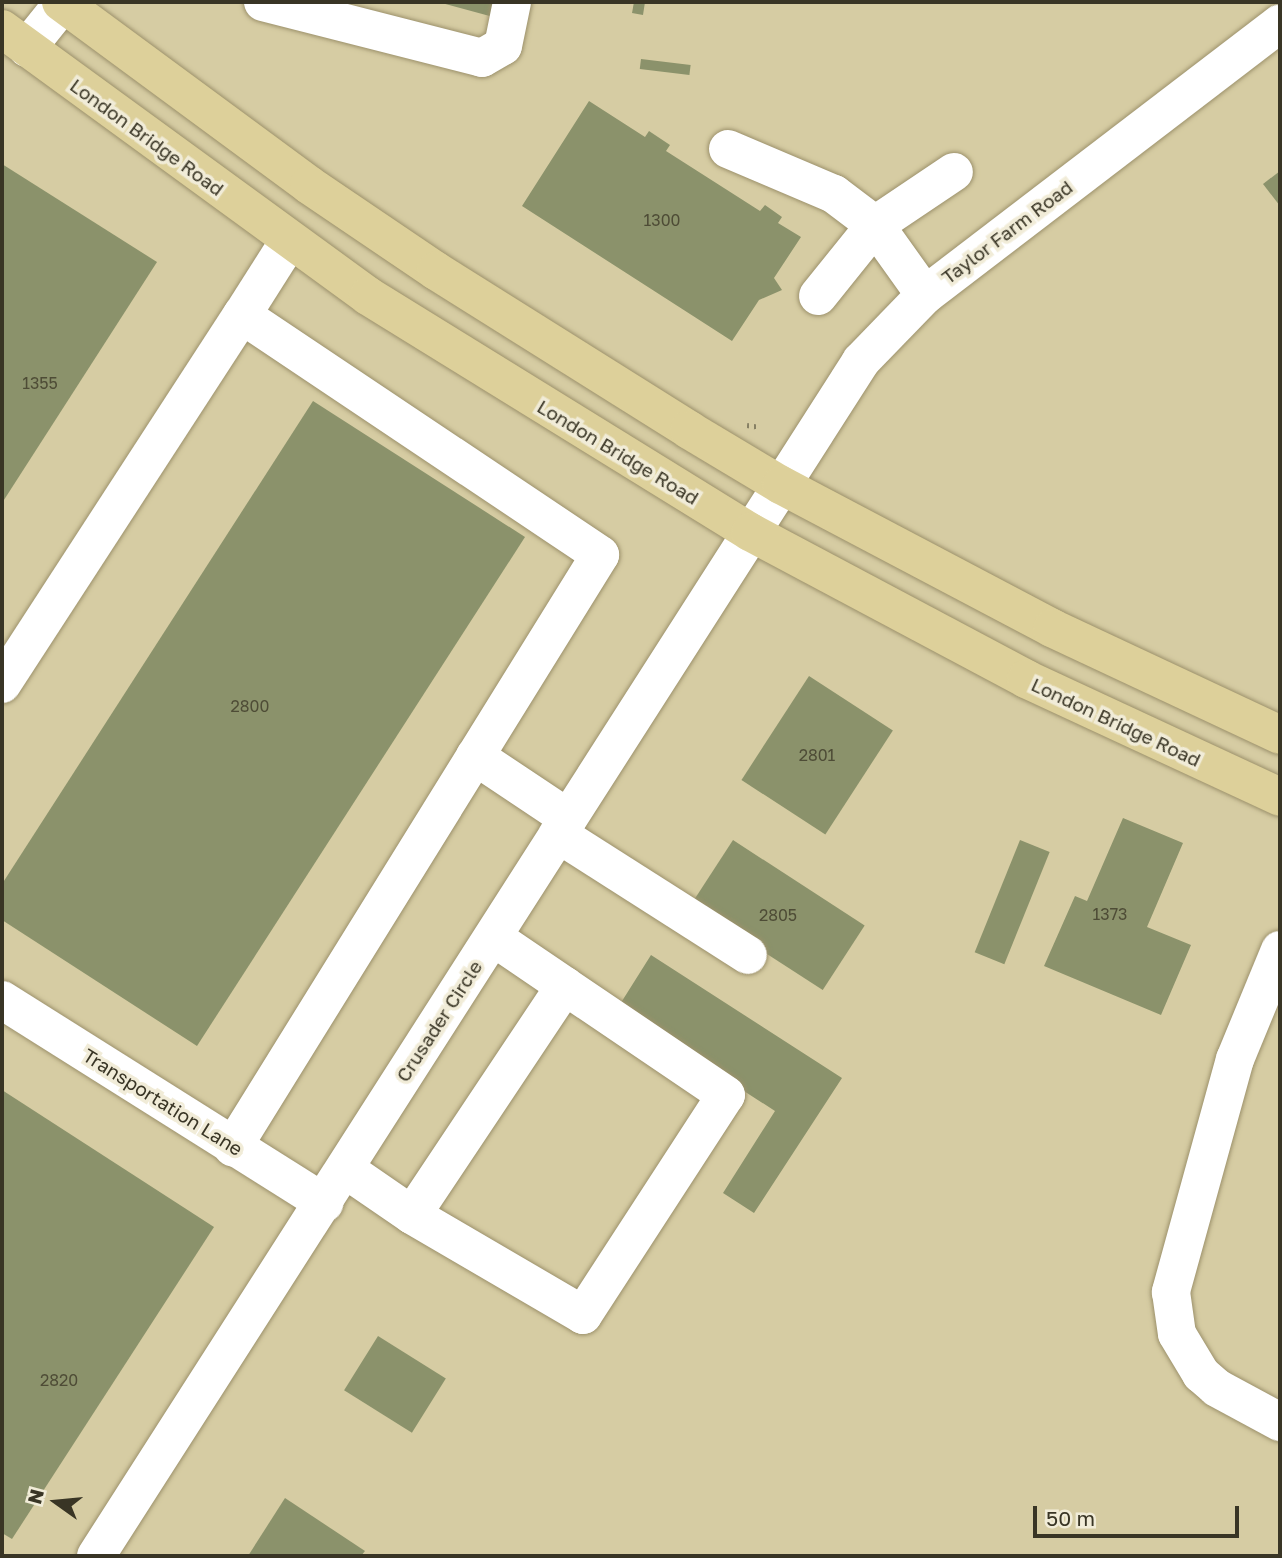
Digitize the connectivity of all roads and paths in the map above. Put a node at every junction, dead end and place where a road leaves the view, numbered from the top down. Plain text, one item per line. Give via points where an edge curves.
1 (62, 2) edge
2 (262, 2) edge
3 (512, 2) edge
4 (1280, 24) edge
5 (14, 39) edge
6 (728, 149) dead end
7 (954, 172) dead end
8 (875, 225) junction
9 (289, 241) junction
10 (925, 295) junction
11 (818, 296) dead end
12 (242, 315) junction
13 (781, 485) junction
14 (750, 532) junction
15 (2, 684) edge
16 (1280, 735) edge
17 (475, 756) junction
18 (1280, 797) edge
19 (563, 826) junction
20 (493, 937) junction
21 (1280, 950) edge
22 (748, 955) dead end
23 (565, 986) junction
24 (2, 1000) edge
25 (233, 1147) junction
26 (345, 1169) junction
27 (324, 1203) junction
28 (412, 1215) junction
29 (1280, 1422) edge
30 (96, 1556) edge

1 - 5 street
1 - 13 main road via 309,185 436,271
2 - 3 street via 482,58 503,46
4 - 10 street, Taylor Farm Road
5 - 9 main road, London Bridge Road
6 - 8 street via 834,194
7 - 8 street
8 - 10 street
8 - 11 street
9 - 12 street
9 - 14 main road, London Bridge Road via 465,359
10 - 13 street, Taylor Farm Road via 861,361
12 - 15 street
12 - 17 street via 600,555
13 - 14 street, Crusader Circle
13 - 16 main road via 1052,628
14 - 18 main road, London Bridge Road via 1026,680
14 - 19 street, Crusader Circle
17 - 19 street
17 - 25 street
19 - 20 street, Crusader Circle
19 - 22 street
20 - 23 street
20 - 26 street, Crusader Circle
21 - 29 street via 1235,1059 1171,1292 1177,1334 1201,1374 1217,1388
23 - 28 street
23 - 28 street via 726,1095 583,1315
24 - 25 street, Transportation Lane
25 - 27 street, Transportation Lane
26 - 27 street, Crusader Circle
26 - 28 street
27 - 30 street, Crusader Circle

